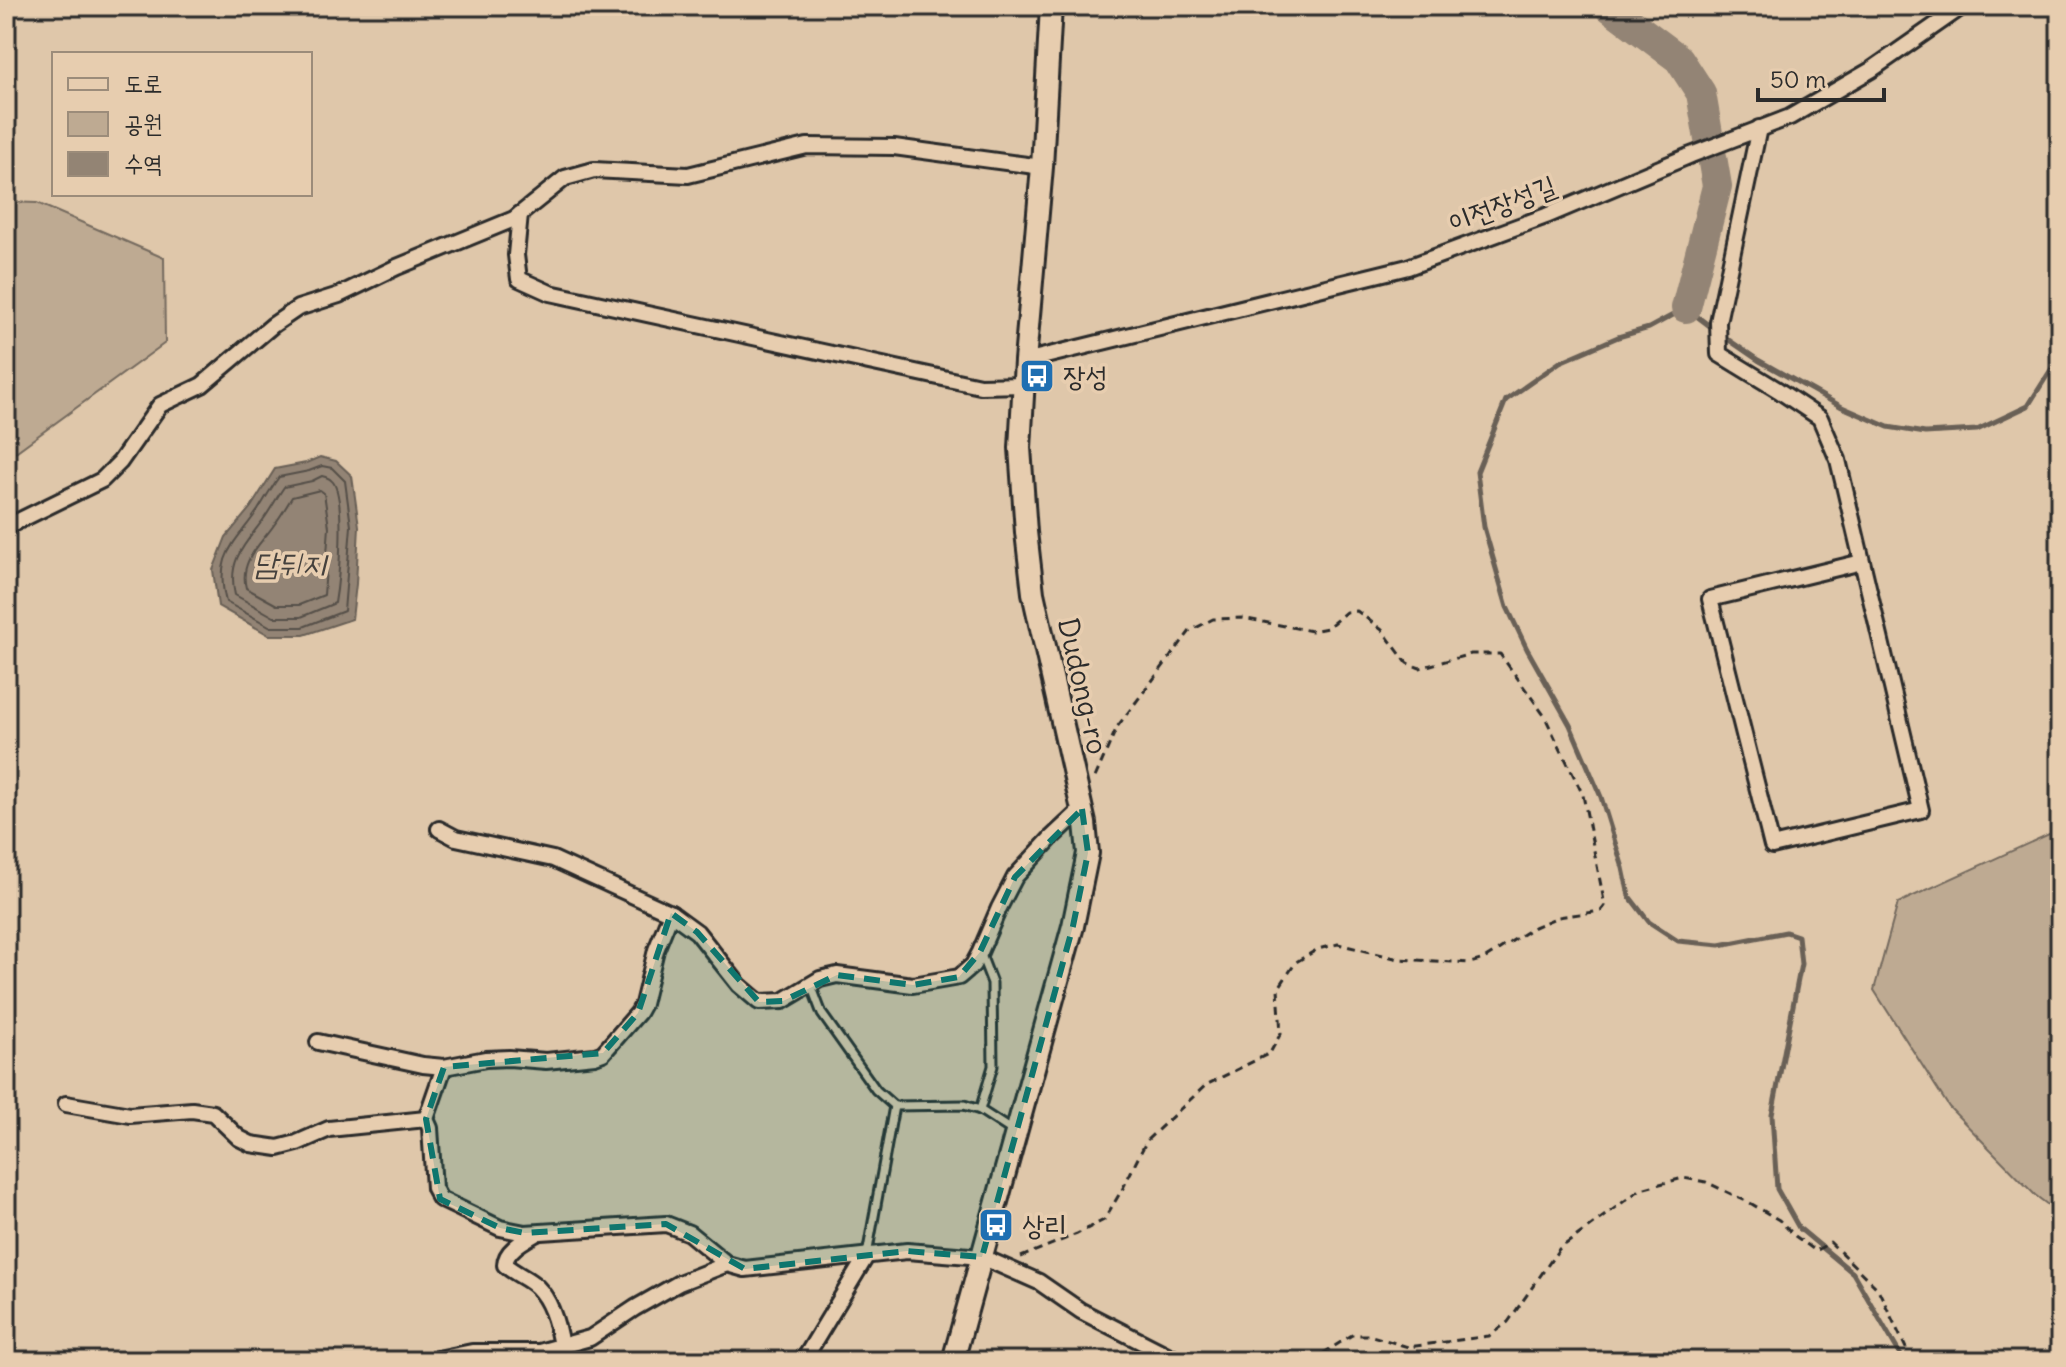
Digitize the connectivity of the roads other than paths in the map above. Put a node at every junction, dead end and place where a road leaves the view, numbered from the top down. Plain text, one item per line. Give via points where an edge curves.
1 (1051, 6) edge
2 (1963, 6) edge
3 (1752, 130) junction
4 (1042, 167) junction
5 (520, 214) junction
6 (1025, 361) junction
7 (1024, 385) junction
8 (6, 527) edge
9 (1862, 562) junction
10 (1082, 809) junction
11 (439, 829) dead end
12 (671, 913) junction
13 (980, 952) junction
14 (810, 985) junction
15 (318, 1042) dead end
16 (444, 1067) junction
17 (66, 1104) dead end
18 (894, 1106) junction
19 (980, 1110) junction
20 (426, 1119) junction
21 (1016, 1134) junction
22 (537, 1232) junction
23 (867, 1255) junction
24 (982, 1257) junction
25 (727, 1264) junction
26 (561, 1347) junction
27 (428, 1361) edge
28 (803, 1361) edge
29 (953, 1361) edge
30 (1179, 1361) edge

1 - 4 main road, Dudong-ro
2 - 3 street, 이전장성길 via 1871,70 1790,117
3 - 6 street, 이전장성길 via 1408,267
3 - 9 street via 1718,322 1719,354 1820,418 1838,460
4 - 5 street via 894,147 807,146 688,175 594,170 565,178
4 - 6 main road, Dudong-ro
5 - 7 street via 519,279 550,293 980,386
5 - 8 street via 339,295 298,308 202,385 160,405 102,480
6 - 7 main road, Dudong-ro
7 - 10 main road, Dudong-ro via 1020,448 1033,593
9 - 9 street via 1921,810 1772,846 1710,599
10 - 13 street via 1015,877
10 - 21 main road, Dudong-ro via 1088,853
11 - 12 street via 456,838 553,859
12 - 14 street via 697,932 759,1002 783,1001
12 - 16 street via 643,1004 603,1053 546,1061 486,1059
13 - 14 street via 959,977 913,985 837,975
13 - 19 lane via 992,983 993,1066
14 - 18 lane via 822,1014 876,1090
15 - 16 street
16 - 20 street
17 - 20 street via 130,1115 213,1113 239,1138 278,1148 329,1129
18 - 19 lane via 964,1105
18 - 23 lane
19 - 21 lane
20 - 22 street via 434,1188 440,1199 500,1228
21 - 24 main road, Dudong-ro
22 - 25 street via 666,1224 689,1233
22 - 26 street via 507,1256 505,1265 538,1287 552,1312
23 - 24 street via 907,1251
23 - 25 street via 745,1269
23 - 28 street
24 - 29 main road, Dudong-ro
24 - 30 street via 1039,1282 1081,1311
25 - 26 street via 679,1283 590,1338
26 - 27 street via 472,1352

